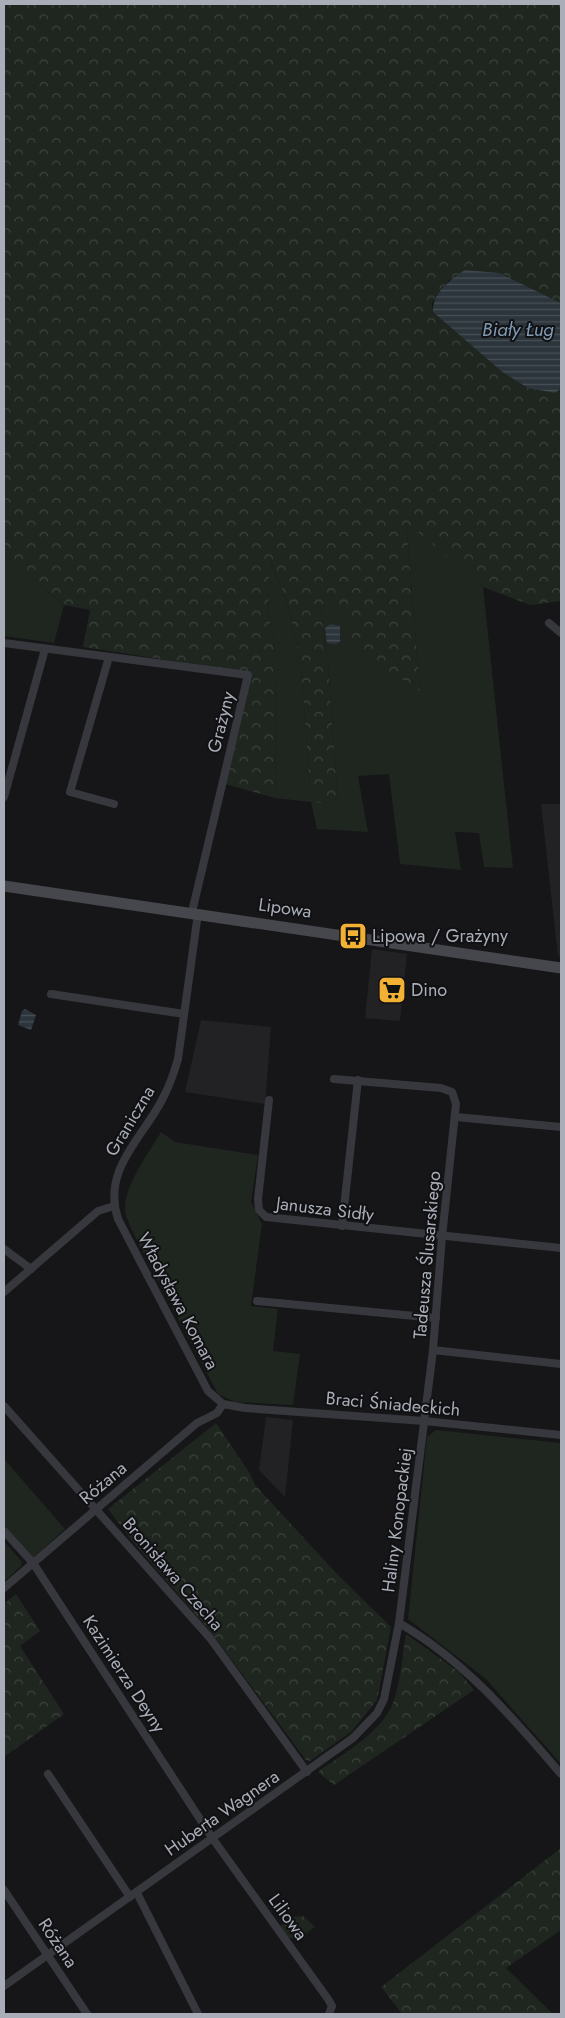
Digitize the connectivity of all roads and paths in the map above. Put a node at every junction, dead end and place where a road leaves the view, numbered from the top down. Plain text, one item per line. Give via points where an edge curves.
1 (549, 623) dead end
2 (561, 633) edge
3 (4, 643) edge
4 (45, 649) junction
5 (109, 657) junction
6 (4, 797) edge
7 (114, 804) dead end
8 (4, 886) edge
9 (195, 913) junction
10 (561, 968) edge
11 (51, 994) dead end
12 (184, 1014) junction
13 (334, 1079) dead end
14 (358, 1080) junction
15 (270, 1100) dead end
16 (456, 1117) junction
17 (561, 1127) edge
18 (114, 1206) junction
19 (342, 1226) junction
20 (442, 1237) junction
21 (561, 1248) edge
22 (4, 1249) edge
23 (31, 1269) junction
24 (4, 1292) edge
25 (257, 1301) dead end
26 (436, 1318) junction
27 (433, 1350) junction
28 (561, 1364) edge
29 (223, 1404) junction
30 (4, 1406) edge
31 (424, 1421) junction
32 (561, 1435) edge
33 (96, 1509) junction
34 (4, 1531) edge
35 (34, 1564) junction
36 (4, 1588) edge
37 (399, 1623) junction
38 (307, 1772) junction
39 (48, 1774) dead end
40 (561, 1774) edge
41 (213, 1839) junction
42 (4, 1890) edge
43 (133, 1895) junction
44 (47, 1954) junction
45 (4, 1986) edge
46 (87, 2014) edge
47 (198, 2014) edge
48 (329, 2014) edge

1 - 2 street
3 - 4 street, Grażyny
4 - 5 street, Grażyny
4 - 6 street
5 - 7 street via 70,792
5 - 9 street, Grażyny via 248,675
8 - 9 main road, Lipowa
9 - 10 main road, Lipowa
9 - 12 street, Graniczna
11 - 12 street
12 - 18 street, Graniczna via 173,1076 117,1174 113,1188
13 - 14 street
14 - 16 street, Tadeusza Ślusarskiego via 441,1088 452,1092
14 - 19 street
15 - 19 street, Janusza Sidły via 259,1210 271,1219
16 - 17 street
16 - 20 street, Tadeusza Ślusarskiego
18 - 23 street via 98,1212
18 - 29 street, Władysława Komara via 204,1383 215,1399
19 - 20 street, Janusza Sidły
20 - 21 street, Janusza Sidły
20 - 26 street, Tadeusza Ślusarskiego
22 - 23 street
23 - 24 street
25 - 26 street
26 - 27 street, Tadeusza Ślusarskiego
27 - 28 street
27 - 31 street, Tadeusza Ślusarskiego
29 - 31 street, Braci Śniadeckich
29 - 33 street, Różana
30 - 33 street, Bronisława Czecha
31 - 32 street, Braci Śniadeckich
31 - 37 street, Haliny Konopackiej
33 - 35 street, Różana
33 - 38 street, Bronisława Czecha via 210,1638
34 - 35 street, Kazimierza Deyny
35 - 36 street, Różana
35 - 41 street, Kazimierza Deyny
37 - 38 street, Huberta Wagnera via 387,1693 377,1713 352,1738
37 - 40 street via 457,1663 490,1693
38 - 41 street, Huberta Wagnera
39 - 43 street
41 - 43 street, Huberta Wagnera
41 - 48 street, Liliowa via 328,1999 332,2006
42 - 44 street, Różana
43 - 44 street, Huberta Wagnera
43 - 47 street
44 - 45 street, Huberta Wagnera
44 - 46 street, Różana

